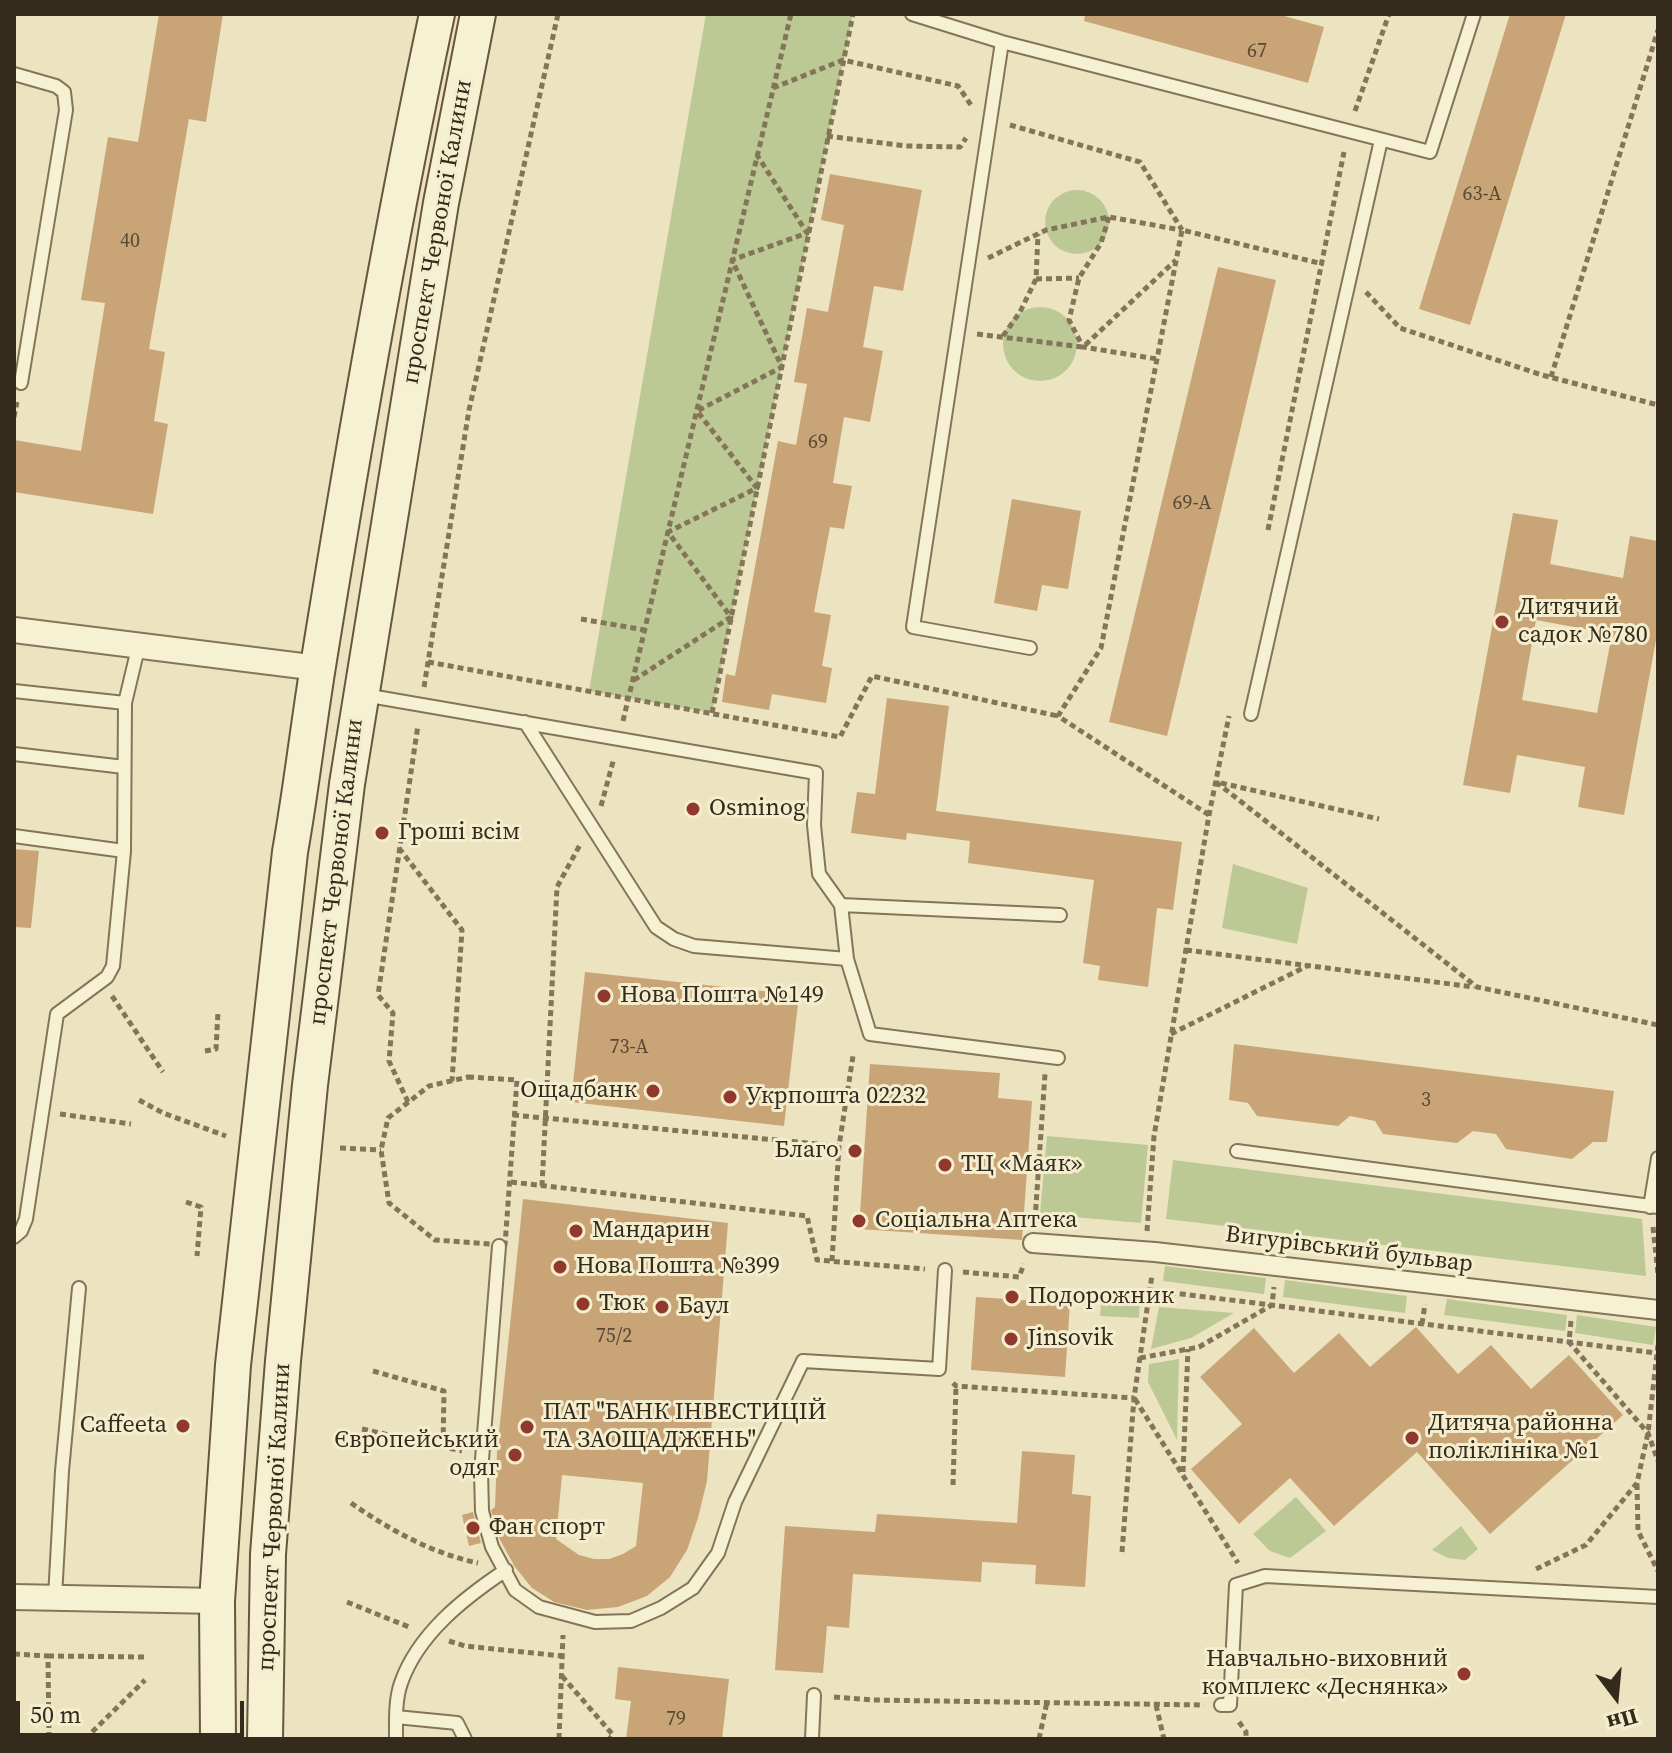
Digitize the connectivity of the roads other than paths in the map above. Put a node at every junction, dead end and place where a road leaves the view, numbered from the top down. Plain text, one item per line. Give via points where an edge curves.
1 (437, 14) edge
2 (478, 14) edge
3 (912, 14) edge
4 (1474, 14) edge
5 (1002, 42) junction
6 (14, 74) edge
7 (1381, 140) junction
8 (21, 383) dead end
9 (14, 630) edge
10 (139, 644) junction
11 (1030, 648) dead end
12 (318, 668) junction
13 (14, 691) edge
14 (361, 694) junction
15 (125, 703) junction
16 (1251, 714) dead end
17 (525, 722) junction
18 (14, 754) edge
19 (124, 767) junction
20 (14, 836) edge
21 (124, 851) junction
22 (841, 905) junction
23 (1060, 915) dead end
24 (847, 959) junction
25 (1052, 1057) road end
26 (1237, 1151) dead end
27 (1658, 1158) edge
28 (1654, 1207) edge
29 (14, 1237) edge
30 (1033, 1243) road end
31 (499, 1246) dead end
32 (945, 1270) road end
33 (79, 1288) dead end
34 (1658, 1310) edge
35 (506, 1570) junction
36 (14, 1597) edge
37 (55, 1597) junction
38 (1658, 1597) edge
39 (217, 1601) junction
40 (814, 1695) road end
41 (1221, 1705) road end
42 (396, 1717) junction
43 (218, 1739) edge
44 (265, 1739) edge
45 (396, 1739) edge
46 (465, 1739) edge
47 (812, 1739) edge

1 - 12 main road, проспект Червоної Калини via 398,200
2 - 14 main road, проспект Червоної Калини via 441,203
3 - 5 lane
4 - 7 lane via 1430,152
5 - 7 lane
5 - 11 lane via 913,627
6 - 8 lane via 56,86 66,98
7 - 16 lane
9 - 10 street
10 - 12 street
10 - 15 lane
12 - 39 main road, проспект Червоної Калини via 264,1076 233,1365
13 - 15 lane
14 - 17 lane
14 - 44 main road, проспект Червоної Калини via 310,1085 283,1361 268,1554
15 - 19 lane
17 - 22 lane via 816,773 819,874
17 - 24 lane via 649,920 674,939 694,946
18 - 19 lane
19 - 21 lane
20 - 21 lane
21 - 29 lane via 113,966 102,982 57,1014 26,1219
22 - 23 lane
22 - 24 lane
24 - 25 lane via 870,1034
26 - 28 lane
27 - 28 lane
30 - 34 street, Вигурівський бульвар via 1155,1252
31 - 35 lane via 482,1511 492,1547
32 - 35 lane via 939,1369 803,1361 735,1502 718,1553 693,1588 631,1621 595,1622 539,1607 515,1590
33 - 37 lane
35 - 42 lane via 468,1595 411,1660 400,1686
36 - 37 street
37 - 39 street
38 - 41 lane via 1265,1576 1236,1585 1230,1705
39 - 43 main road, проспект Червоної Калини
40 - 47 lane
42 - 45 lane
42 - 46 lane via 457,1723

